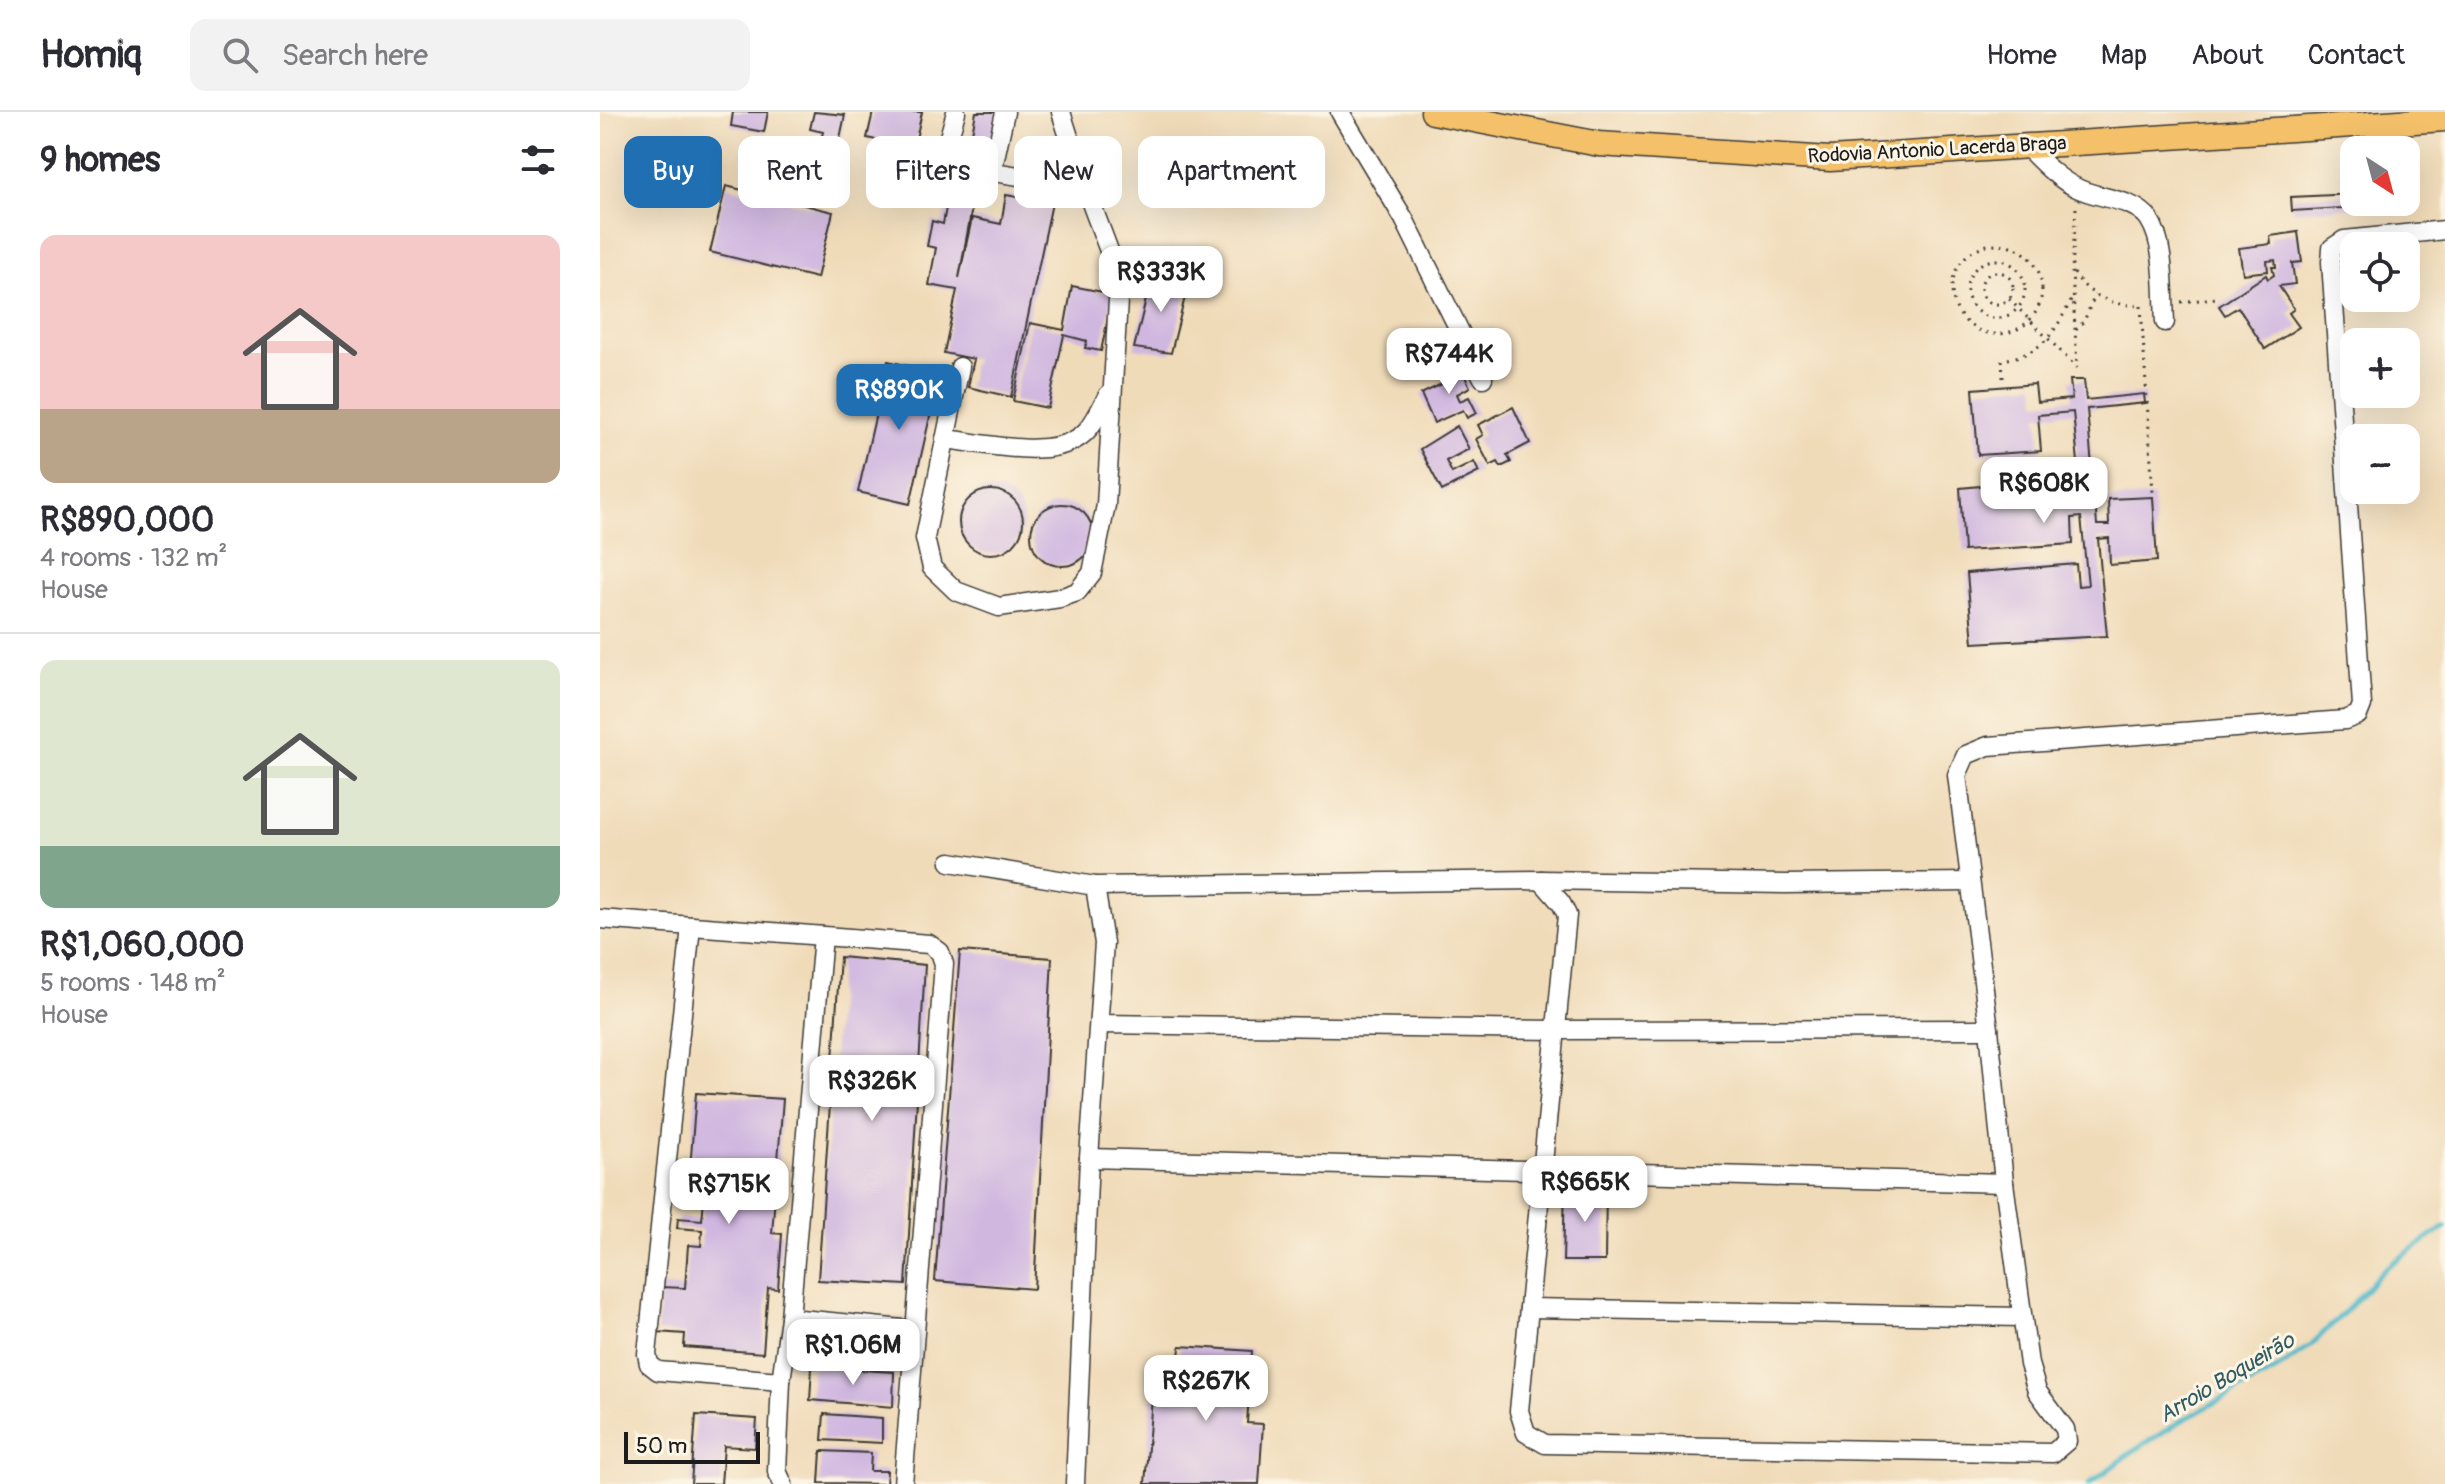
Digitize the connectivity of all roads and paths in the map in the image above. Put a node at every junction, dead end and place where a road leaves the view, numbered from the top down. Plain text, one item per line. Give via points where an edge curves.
1 (956, 112) edge
2 (1005, 112) edge
3 (1061, 112) edge
4 (1340, 112) edge
5 (1433, 112) edge
6 (2445, 119) edge
7 (949, 136) edge
8 (1069, 136) edge
9 (998, 144) edge
10 (2025, 145) junction
11 (2077, 188) junction
12 (1093, 208) edge
13 (2445, 230) edge
14 (2072, 270) junction
15 (2095, 295) junction
16 (2073, 297) junction
17 (2216, 298) dead end
18 (2009, 299) junction
19 (2141, 306) junction
20 (2018, 308) junction
21 (2165, 313) junction
22 (2030, 320) junction
23 (2075, 330) junction
24 (2048, 339) junction
25 (960, 367) dead end
26 (1483, 378) dead end
27 (2003, 378) dead end
28 (1111, 390) junction
29 (945, 439) junction
30 (2153, 493) dead end
31 (950, 862) dead end
32 (1541, 880) junction
33 (1970, 882) junction
34 (1095, 886) junction
35 (600, 919) edge
36 (691, 926) junction
37 (823, 936) junction
38 (1099, 1024) junction
39 (1989, 1029) junction
40 (1557, 1030) junction
41 (1089, 1158) junction
42 (1542, 1172) junction
43 (2004, 1183) junction
44 (1529, 1308) junction
45 (2022, 1317) junction
46 (790, 1318) junction
47 (913, 1330) junction
48 (781, 1381) junction
49 (783, 1484) edge
50 (903, 1484) edge
51 (1075, 1484) edge

1 - 7 street
2 - 9 street
3 - 8 street
4 - 26 street via 1404,219
5 - 10 main road, Rodovia Antonio Lacerda Braga via 1599,144 1830,159
6 - 10 main road, Rodovia Antonio Lacerda Braga
10 - 11 street
11 - 14 path
11 - 21 street via 2134,207 2149,219 2159,245
12 - 28 street via 1117,272
13 - 33 street via 2344,240 2332,248 2362,705 2358,715 1977,750 1966,755 1957,775
14 - 15 path
14 - 16 path
15 - 19 path via 2109,303
15 - 23 path
16 - 23 path
16 - 24 path
17 - 21 path
18 - 18 path via 1989,302 1982,295 1983,280 1996,272 2006,275 2012,284
18 - 20 path
19 - 21 path
19 - 30 path
20 - 20 path via 2002,317 1977,310 1967,295 1975,268 1993,259 2013,264 2026,290
20 - 22 path
22 - 22 path via 2002,334 1972,328 1953,303 1954,273 1962,259 1987,244 2002,243 2028,254 2037,266 2043,294
22 - 24 path
23 - 24 path via 2077,368
24 - 27 path via 2028,353 2002,360
25 - 29 street
28 - 29 street via 1089,429 1068,445 1045,450
28 - 29 street via 1106,505 1092,573 1077,592 1060,598 999,607 956,591 932,568 925,538
31 - 34 street
32 - 33 street
32 - 34 street
32 - 40 street via 1567,915
33 - 39 street
34 - 38 street via 1104,943
35 - 36 street
36 - 37 street
36 - 48 street via 647,1354 658,1371
37 - 46 street
37 - 47 street via 929,944 944,964
38 - 40 street
38 - 41 street
39 - 40 street
39 - 43 street
40 - 42 street
41 - 42 street
41 - 51 street
42 - 43 street
42 - 44 street
43 - 45 street
44 - 45 street
44 - 45 street via 1519,1411 1526,1433 1545,1444 2053,1453 2067,1441 2065,1429 2037,1391
46 - 47 street
46 - 48 street
47 - 50 street
48 - 49 street via 777,1471

